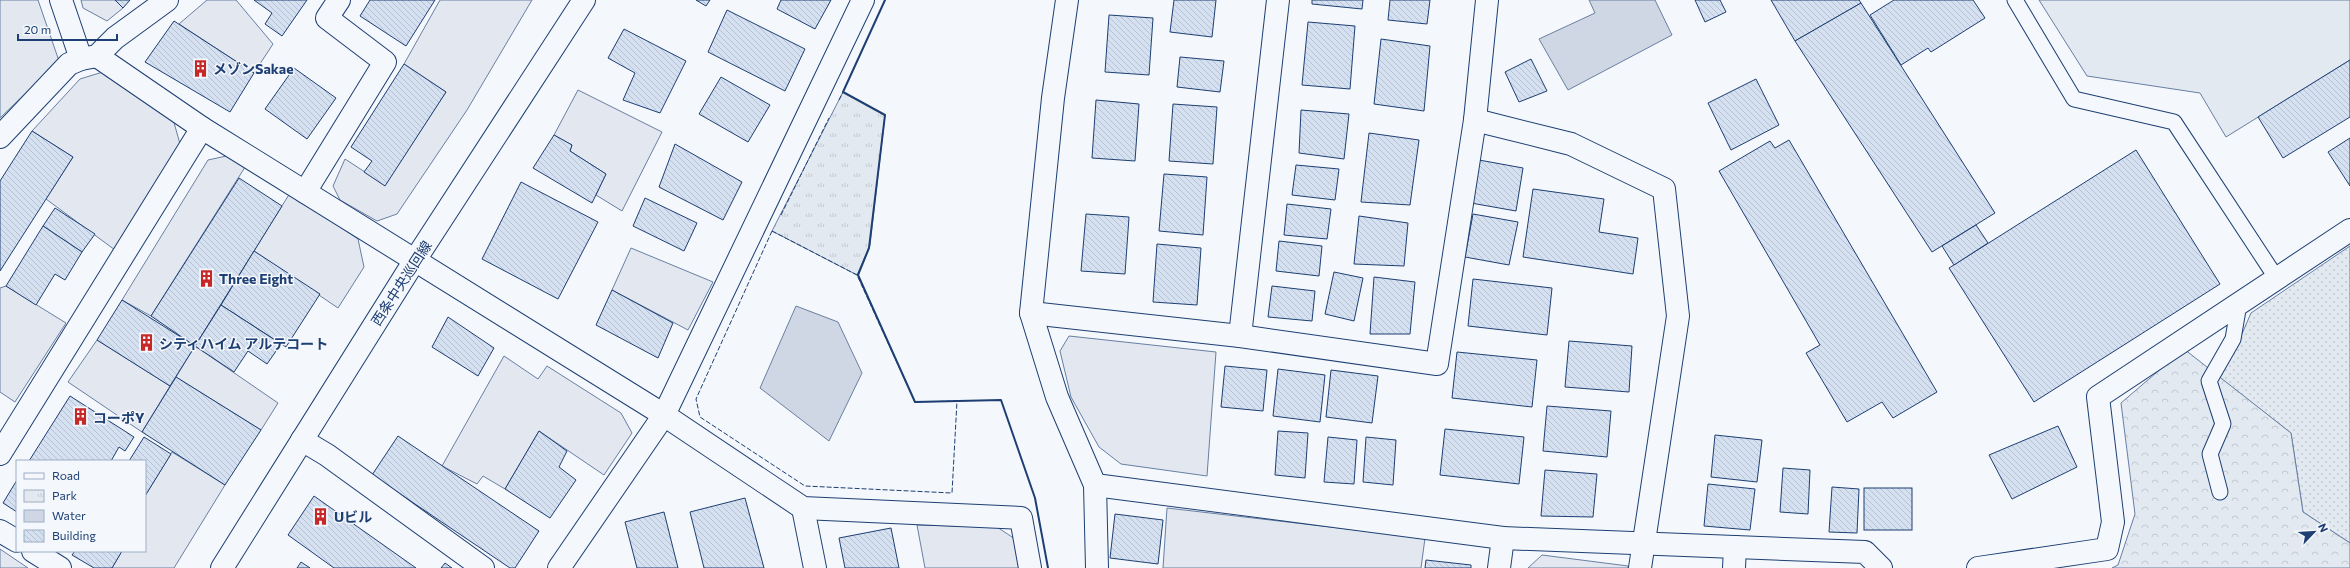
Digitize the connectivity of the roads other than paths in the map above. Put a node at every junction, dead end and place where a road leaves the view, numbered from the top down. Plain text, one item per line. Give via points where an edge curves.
1 (61, 0) edge
2 (167, 0) edge
3 (339, 0) edge
4 (584, 0) edge
5 (863, 0) edge
6 (1067, 0) edge
7 (1278, 0) edge
8 (1487, 0) edge
9 (2015, 0) edge
10 (89, 57) junction
11 (1475, 120) junction
12 (202, 128) junction
13 (0, 137) edge
14 (305, 192) junction
15 (2350, 230) edge
16 (415, 260) junction
17 (2277, 279) junction
18 (2239, 304) junction
19 (1031, 313) junction
20 (1240, 336) junction
21 (664, 415) junction
22 (302, 440) junction
23 (0, 454) edge
24 (1096, 485) junction
25 (2220, 492) dead end
26 (803, 508) junction
27 (0, 531) edge
28 (1503, 538) junction
29 (16, 540) edge
30 (1644, 543) junction
31 (34, 552) edge
32 (1735, 558) edge
33 (60, 568) edge
34 (222, 568) edge
35 (483, 568) edge
36 (558, 568) edge
37 (815, 568) edge
38 (1030, 568) edge
39 (1097, 568) edge
40 (1499, 568) edge
41 (1640, 568) edge
42 (1881, 568) edge
43 (1978, 568) edge

1 - 10 street
2 - 10 street
3 - 14 street via 327,18 385,62
4 - 16 street, 西条中央巡回線
5 - 21 street
6 - 19 street via 1053,98
7 - 20 street
8 - 11 street
9 - 17 lane via 2074,99 2174,122
10 - 12 street
10 - 13 street via 69,64
11 - 20 street via 1437,364
11 - 30 street via 1571,144 1664,189 1678,316
12 - 14 street
12 - 23 street
14 - 16 street
15 - 17 street
16 - 21 street
16 - 22 street, 西条中央巡回線
17 - 18 street
18 - 25 lane via 2233,338 2209,381 2223,424 2210,454
18 - 43 street via 2098,397 2113,522 2106,549
19 - 20 street
19 - 24 street via 1058,397
21 - 26 street
21 - 36 street
22 - 34 street, 西条中央巡回線
22 - 35 street
24 - 28 street
24 - 39 street
26 - 37 street
26 - 38 street via 1021,518
27 - 29 street
28 - 30 street
28 - 40 street
30 - 32 street
30 - 41 street
31 - 33 street
32 - 42 street via 1865,552

